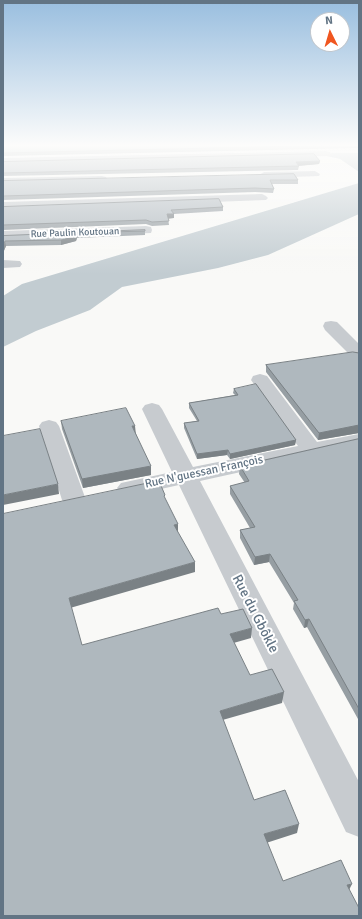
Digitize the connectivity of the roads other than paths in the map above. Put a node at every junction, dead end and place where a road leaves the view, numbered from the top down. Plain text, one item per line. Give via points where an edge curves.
1 (262, 198) dead end
2 (3, 206) edge
3 (146, 230) edge
4 (3, 235) edge
5 (331, 326) dead end
6 (359, 354) edge
7 (260, 380) dead end
8 (152, 409) dead end
9 (49, 426) dead end
10 (359, 440) edge
11 (312, 450) junction
12 (185, 476) junction
13 (74, 500) junction
14 (53, 504) edge
15 (359, 819) edge

1 - 2 street
3 - 4 street, Rue Paulin Koutouan
5 - 6 street
7 - 11 street
8 - 12 street, Rue du Gbôkle
9 - 13 street
10 - 11 street, Rue N'guessan François
11 - 12 street, Rue N'guessan François
12 - 13 street, Rue N'guessan François
12 - 15 street, Rue du Gbôkle
13 - 14 street, Rue N'guessan François

